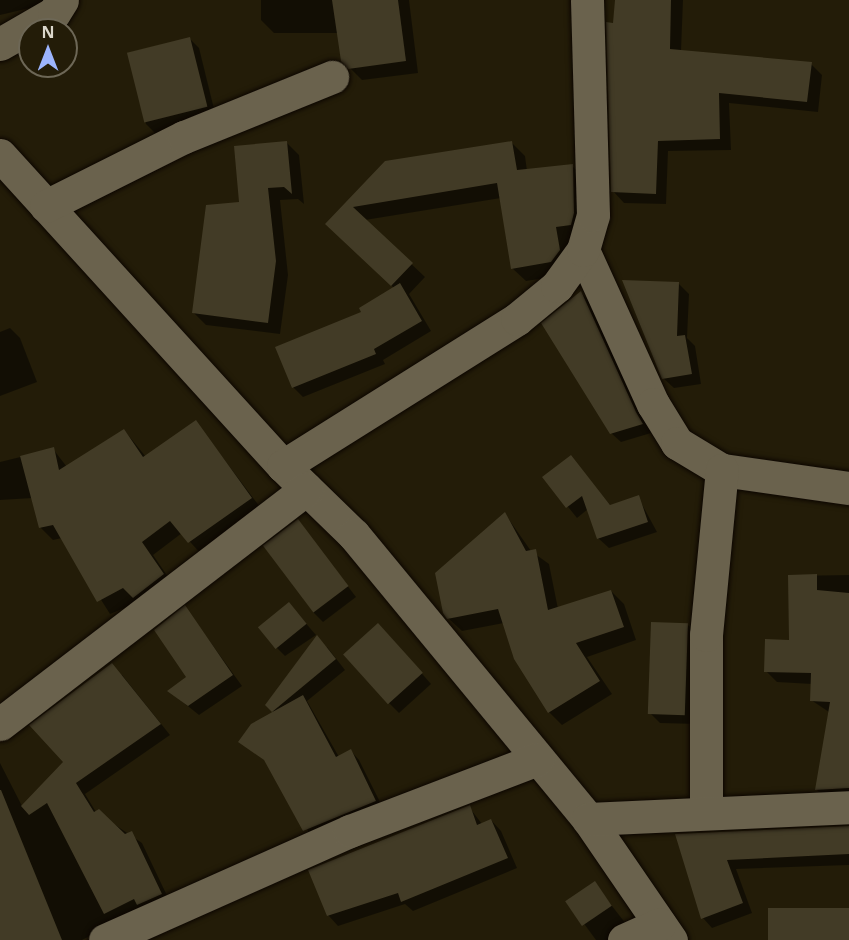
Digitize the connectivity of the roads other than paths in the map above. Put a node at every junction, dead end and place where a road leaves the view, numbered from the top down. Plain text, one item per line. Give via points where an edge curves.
1 (62, 0) edge
2 (587, 0) edge
3 (0, 44) edge
4 (332, 77) dead end
5 (0, 155) edge
6 (46, 206) junction
7 (583, 250) junction
8 (283, 466) junction
9 (722, 470) junction
10 (849, 488) edge
11 (306, 489) junction
12 (0, 724) edge
13 (538, 759) junction
14 (849, 807) edge
15 (706, 812) junction
16 (588, 819) junction
17 (666, 932) edge
18 (105, 940) edge
19 (624, 940) edge

1 - 3 street via 54,13
2 - 7 street via 592,215
4 - 6 street via 184,137
5 - 6 street
6 - 8 street
7 - 8 street via 557,286 516,319
7 - 9 street via 653,404 677,443
8 - 11 street
9 - 10 street
9 - 15 street via 706,635
11 - 12 street
11 - 13 street via 354,535
13 - 16 street
13 - 18 street via 350,831
14 - 15 street
15 - 16 street
16 - 17 street
17 - 19 street

